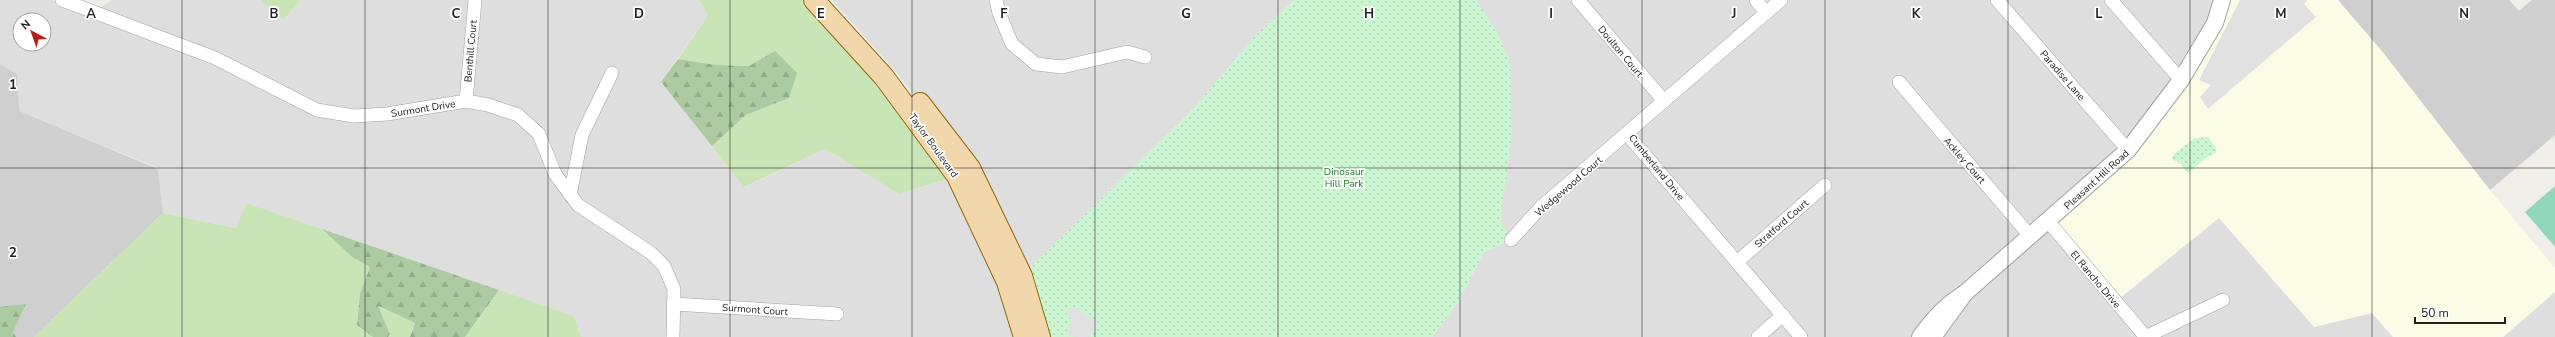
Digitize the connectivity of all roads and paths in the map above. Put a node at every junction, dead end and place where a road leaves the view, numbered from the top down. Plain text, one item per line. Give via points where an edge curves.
1 (62, 0) edge
2 (475, 0) edge
3 (814, 0) edge
4 (832, 0) edge
5 (996, 0) edge
6 (1578, 0) edge
7 (1756, 0) edge
8 (1781, 0) edge
9 (1997, 0) edge
10 (2111, 0) edge
11 (2222, 0) edge
12 (1766, 12) junction
13 (1145, 57) dead end
14 (612, 73) dead end
15 (2181, 80) junction
16 (1899, 82) dead end
17 (466, 101) junction
18 (1664, 101) junction
19 (1628, 134) junction
20 (2128, 150) junction
21 (1825, 185) dead end
22 (570, 195) junction
23 (2048, 221) junction
24 (2031, 237) junction
25 (1511, 240) dead end
26 (1737, 262) junction
27 (1965, 293) junction
28 (2224, 300) dead end
29 (673, 304) junction
30 (838, 314) dead end
31 (1783, 315) junction
32 (673, 337) edge
33 (1024, 337) edge
34 (1040, 337) edge
35 (1758, 337) edge
36 (1801, 337) edge
37 (1920, 337) edge
38 (1933, 337) edge
39 (2145, 337) edge

1 - 17 street, Surmont Drive via 221,61 317,110 354,116 387,114
2 - 17 street, Benthill Court
3 - 33 main road, Taylor Boulevard via 884,77 957,176 1007,282
4 - 34 main road, Taylor Boulevard via 897,73 970,168 1022,276
5 - 13 street via 1012,44 1036,64 1062,68 1127,52
6 - 18 street, Doulton Court
7 - 12 street
8 - 12 street, Cumberland Drive
9 - 20 street, Paradise Lane
10 - 15 street
11 - 15 street, Pleasant Hill Road via 2215,23
12 - 18 street, Cumberland Drive
14 - 22 street via 582,135
15 - 20 street, Pleasant Hill Road
16 - 24 street, Ackley Court
17 - 22 street, Surmont Drive via 518,115 539,134 555,174
18 - 19 street, Cumberland Drive
19 - 25 street, Wedgewood Court via 1541,207
19 - 26 street, Cumberland Drive
20 - 23 street, Pleasant Hill Road
21 - 26 street, Stratford Court
22 - 29 street, Surmont Drive via 578,205 651,253 660,262 674,289
23 - 24 street, Pleasant Hill Road
23 - 39 street, El Rancho Drive
24 - 27 street, Pleasant Hill Road
26 - 31 street, Cumberland Drive
27 - 37 street, Pleasant Hill Road via 1936,315
27 - 38 street, Pleasant Hill Road
28 - 39 street
29 - 30 street, Surmont Court
29 - 32 street, Surmont Drive
31 - 35 street
31 - 36 street, Cumberland Drive

